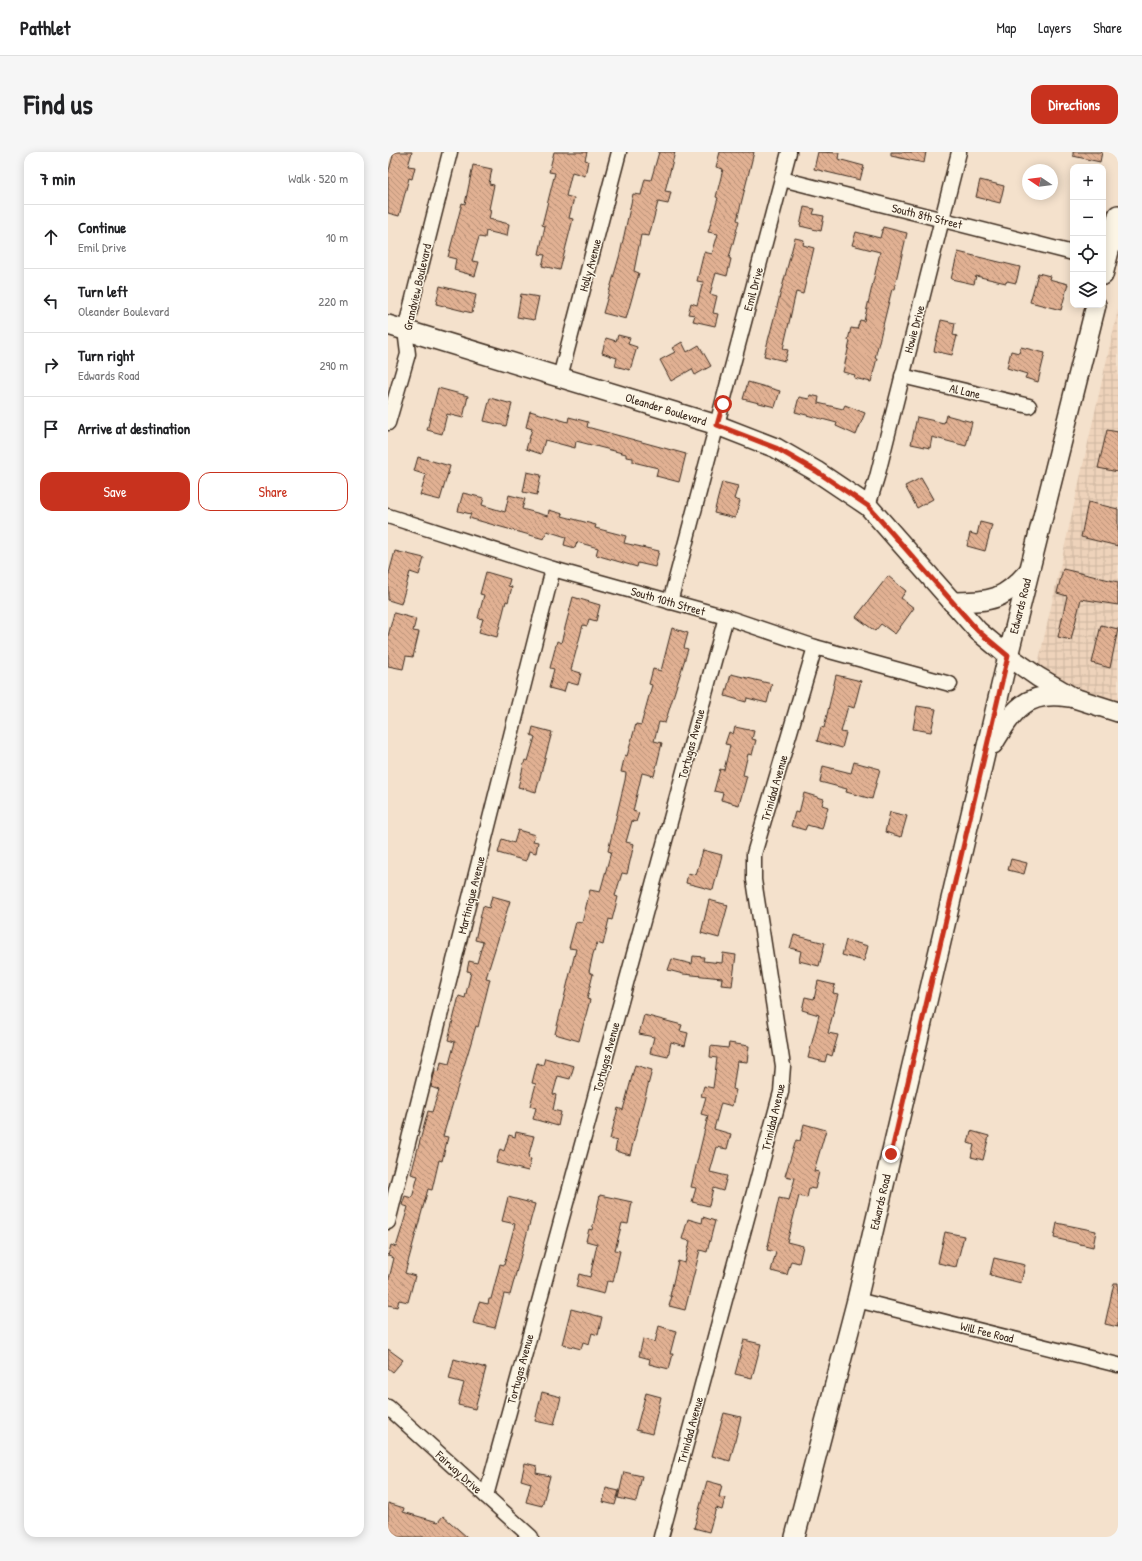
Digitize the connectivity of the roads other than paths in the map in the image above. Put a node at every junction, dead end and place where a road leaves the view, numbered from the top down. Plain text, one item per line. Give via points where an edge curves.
1 (450, 152) edge
2 (619, 152) edge
3 (788, 152) edge
4 (959, 152) edge
5 (782, 179) junction
6 (1118, 216) edge
7 (943, 220) junction
8 (1070, 252) edge
9 (1104, 272) edge
10 (1095, 308) edge
11 (397, 327) edge
12 (902, 376) junction
13 (560, 377) junction
14 (1029, 406) dead end
15 (388, 423) edge
16 (717, 425) junction
17 (868, 506) junction
18 (388, 516) edge
19 (553, 569) junction
20 (1029, 571) junction
21 (670, 602) junction
22 (952, 602) junction
23 (726, 617) junction
24 (815, 647) junction
25 (1008, 656) junction
26 (950, 684) dead end
27 (1074, 698) junction
28 (1118, 712) edge
29 (984, 760) junction
30 (388, 1222) edge
31 (857, 1300) junction
32 (1118, 1365) edge
33 (388, 1407) edge
34 (486, 1496) junction
35 (531, 1537) edge
36 (661, 1537) edge
37 (795, 1537) edge

1 - 11 street, Grandview Boulevard
2 - 13 street, Holly Avenue
3 - 5 street, Emil Drive
4 - 7 street, Howie Drive
5 - 7 street, South 8th Street
5 - 16 street, Emil Drive
6 - 9 main road
7 - 8 street, South 8th Street
7 - 12 street, Howie Drive
10 - 20 main road, Edwards Road
11 - 13 main road, Oleander Boulevard
11 - 15 street, Grandview Boulevard via 408,354
12 - 14 street, Al Lane
12 - 17 street, Howie Drive
13 - 16 main road, Oleander Boulevard
16 - 17 main road, Oleander Boulevard via 776,448
16 - 21 street
17 - 22 main road, Oleander Boulevard
18 - 19 street, South 10th Street
19 - 21 street, South 10th Street
19 - 30 street, Martinique Avenue
20 - 22 main road via 1006,594 974,602
20 - 25 main road, Edwards Road
21 - 23 street, South 10th Street
22 - 25 main road, Oleander Boulevard via 978,631
23 - 24 street, South 10th Street
23 - 34 street, Tortugas Avenue
24 - 26 street, South 10th Street
24 - 36 street, Trinidad Avenue via 754,854 754,880 783,1066 782,1092
25 - 27 main road, Oleander Boulevard
25 - 29 main road, Edwards Road
27 - 28 main road, Oleander Boulevard
27 - 29 main road via 1040,696 1025,702 1008,718
29 - 31 main road, Edwards Road
31 - 32 street, Will Fee Road
31 - 37 main road, Edwards Road
33 - 34 street, Fairway Drive
34 - 35 street, Fairway Drive

